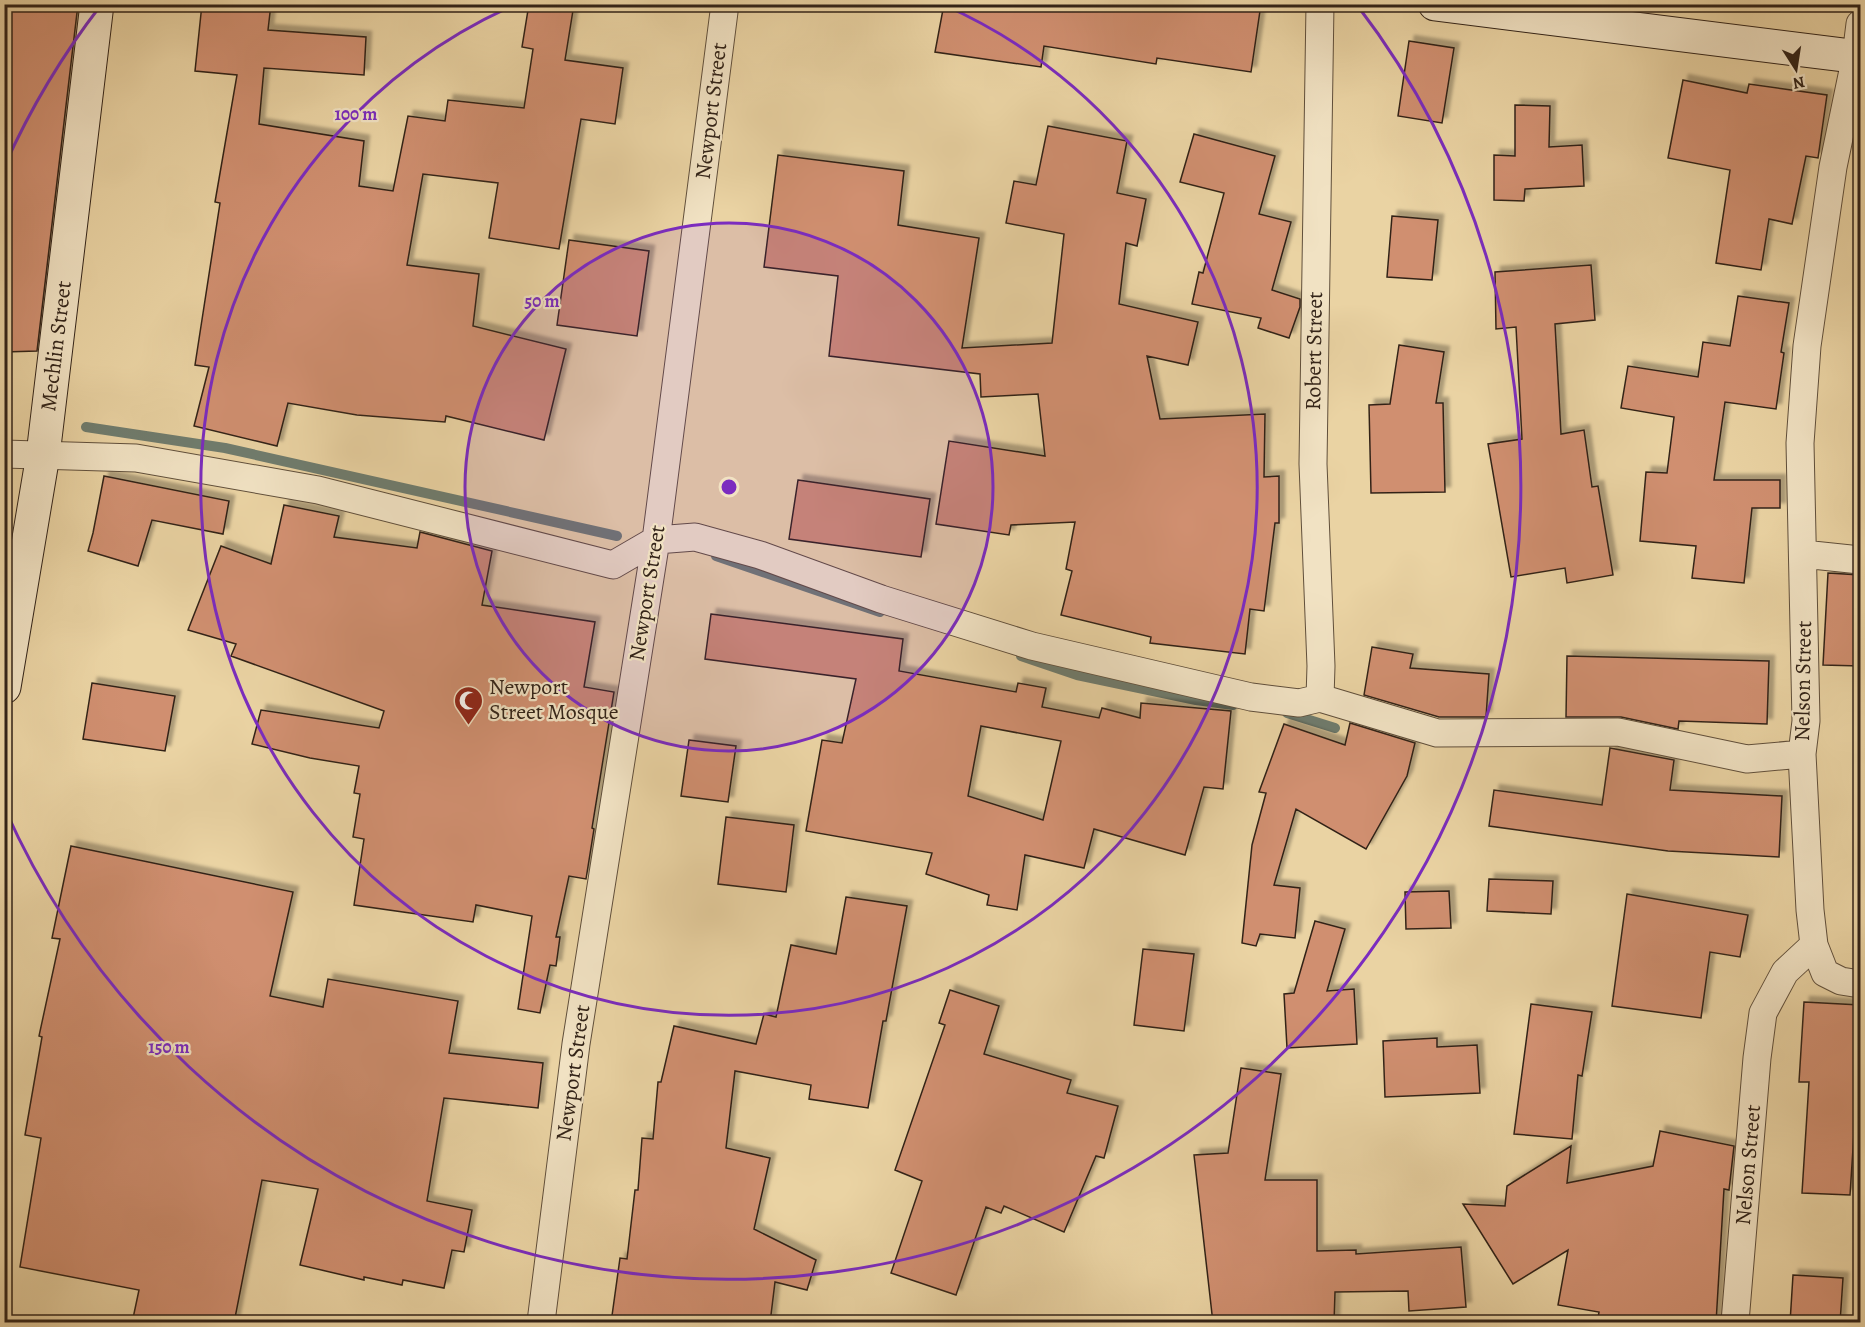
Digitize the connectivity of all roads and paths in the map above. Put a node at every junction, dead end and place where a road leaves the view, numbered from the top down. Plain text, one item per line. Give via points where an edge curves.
1 (97, 4) edge
2 (725, 4) edge
3 (1320, 4) edge
4 (1435, 4) edge
5 (1860, 24) edge
6 (1858, 57) edge
7 (4, 454) edge
8 (43, 455) junction
9 (656, 540) junction
10 (1803, 554) junction
11 (1860, 560) edge
12 (4, 687) edge
13 (1320, 698) junction
14 (1802, 754) junction
15 (1814, 945) junction
16 (1860, 984) edge
17 (541, 1323) edge
18 (1735, 1323) edge

1 - 8 street, Mechlin Street
2 - 9 street, Newport Street
3 - 13 street, Robert Street via 1313,464
4 - 6 street
5 - 6 street, Nelson Street
6 - 10 street, Nelson Street via 1833,167 1807,346 1800,443
7 - 8 street
8 - 9 street via 136,458 318,490 613,565
8 - 12 street, Mechlin Street
9 - 13 street via 695,537 1032,646 1125,669 1251,697 1299,703
9 - 17 street, Newport Street via 576,1044
10 - 11 street
10 - 14 street, Nelson Street via 1806,721
13 - 14 street via 1437,733 1618,732 1747,759
14 - 15 street, Nelson Street
15 - 16 street via 1825,973
15 - 18 street, Nelson Street via 1785,972 1763,1013

